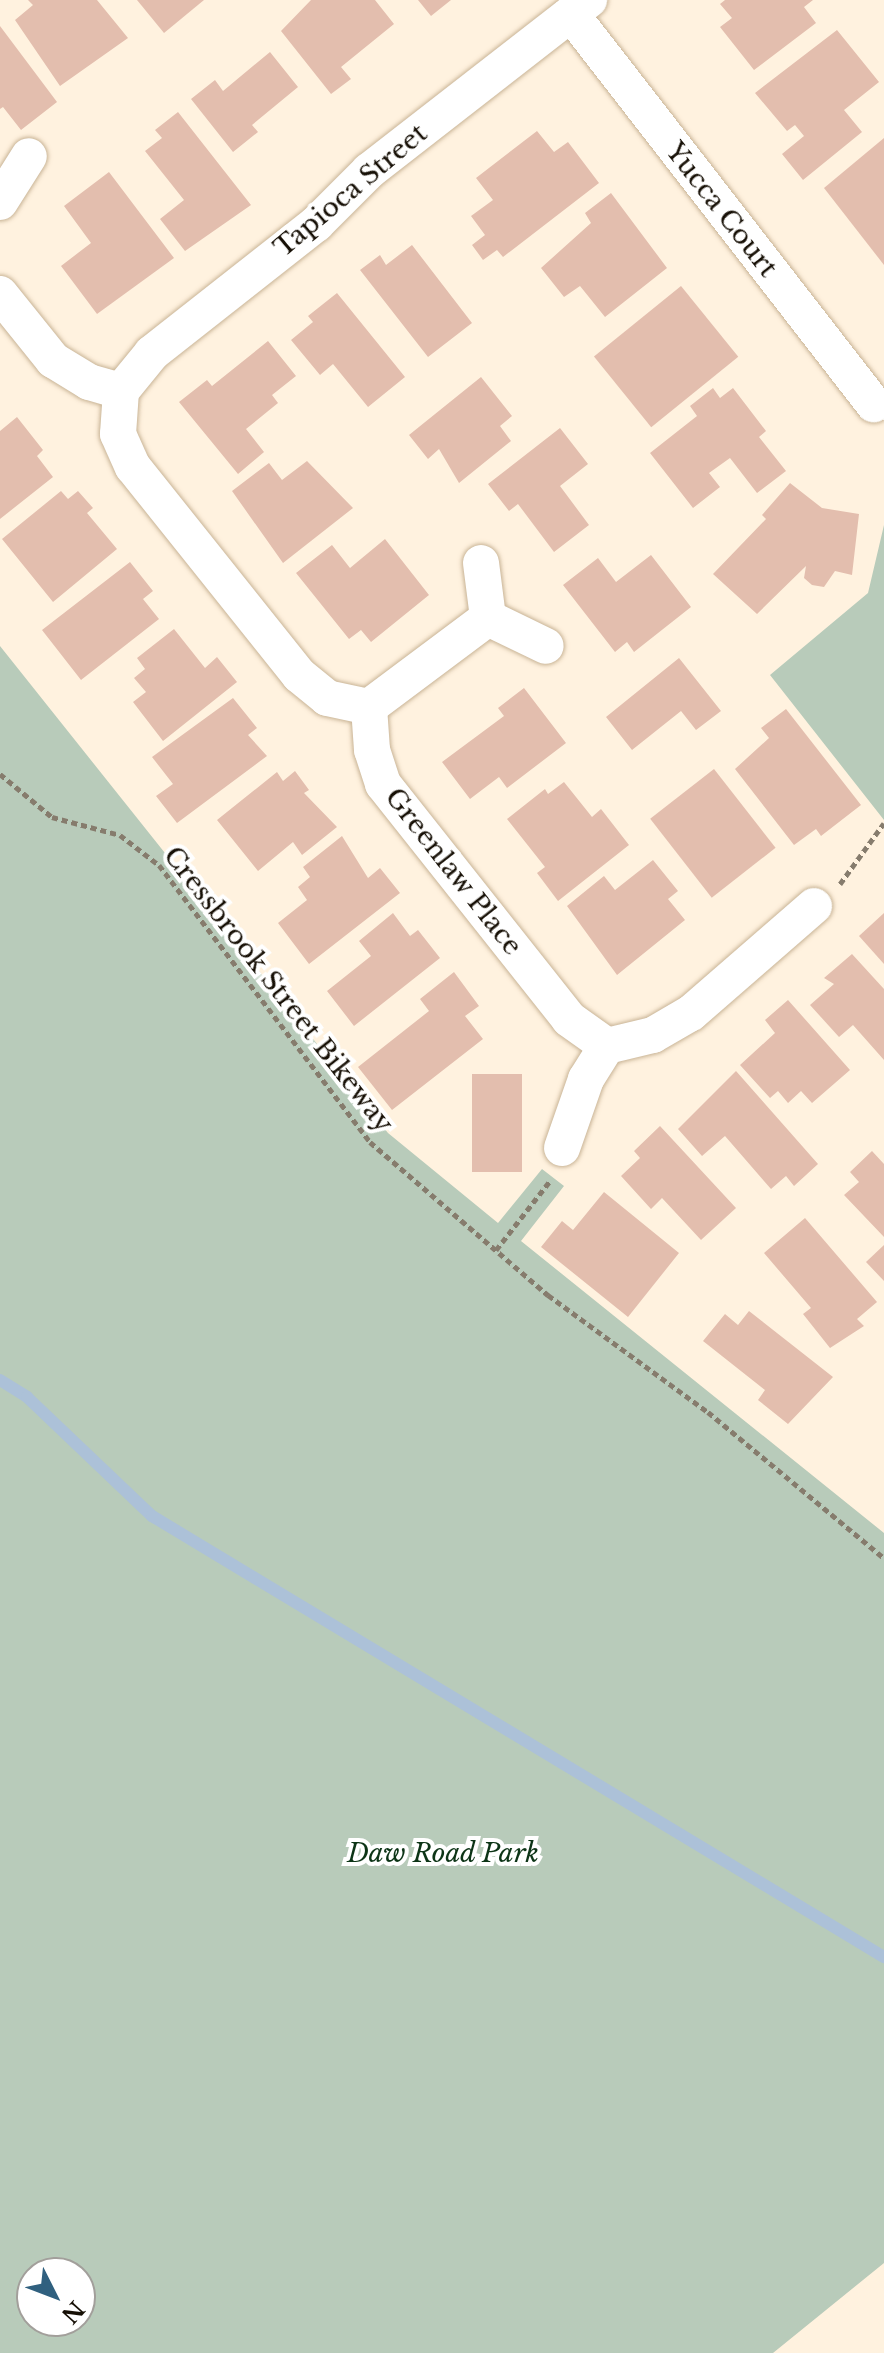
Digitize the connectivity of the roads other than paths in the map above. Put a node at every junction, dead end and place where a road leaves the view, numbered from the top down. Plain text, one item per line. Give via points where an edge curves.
1 (580, 7) edge
2 (29, 156) dead end
3 (0, 202) edge
4 (0, 294) edge
5 (121, 391) junction
6 (874, 404) dead end
7 (481, 563) dead end
8 (488, 618) junction
9 (546, 646) dead end
10 (369, 707) junction
11 (814, 906) road end
12 (607, 1046) junction
13 (562, 1148) road end

1 - 5 street, Tapioca Street via 369,171 316,224 152,353
1 - 6 street, Yucca Court
2 - 3 street
4 - 5 street via 53,360 89,382
5 - 10 street via 118,434 133,467 299,675 327,698
7 - 8 street
8 - 9 street
8 - 10 street
10 - 12 street, Greenlaw Place via 372,750 383,784 569,1019
11 - 12 street via 691,1013 653,1035
12 - 13 street via 586,1079

